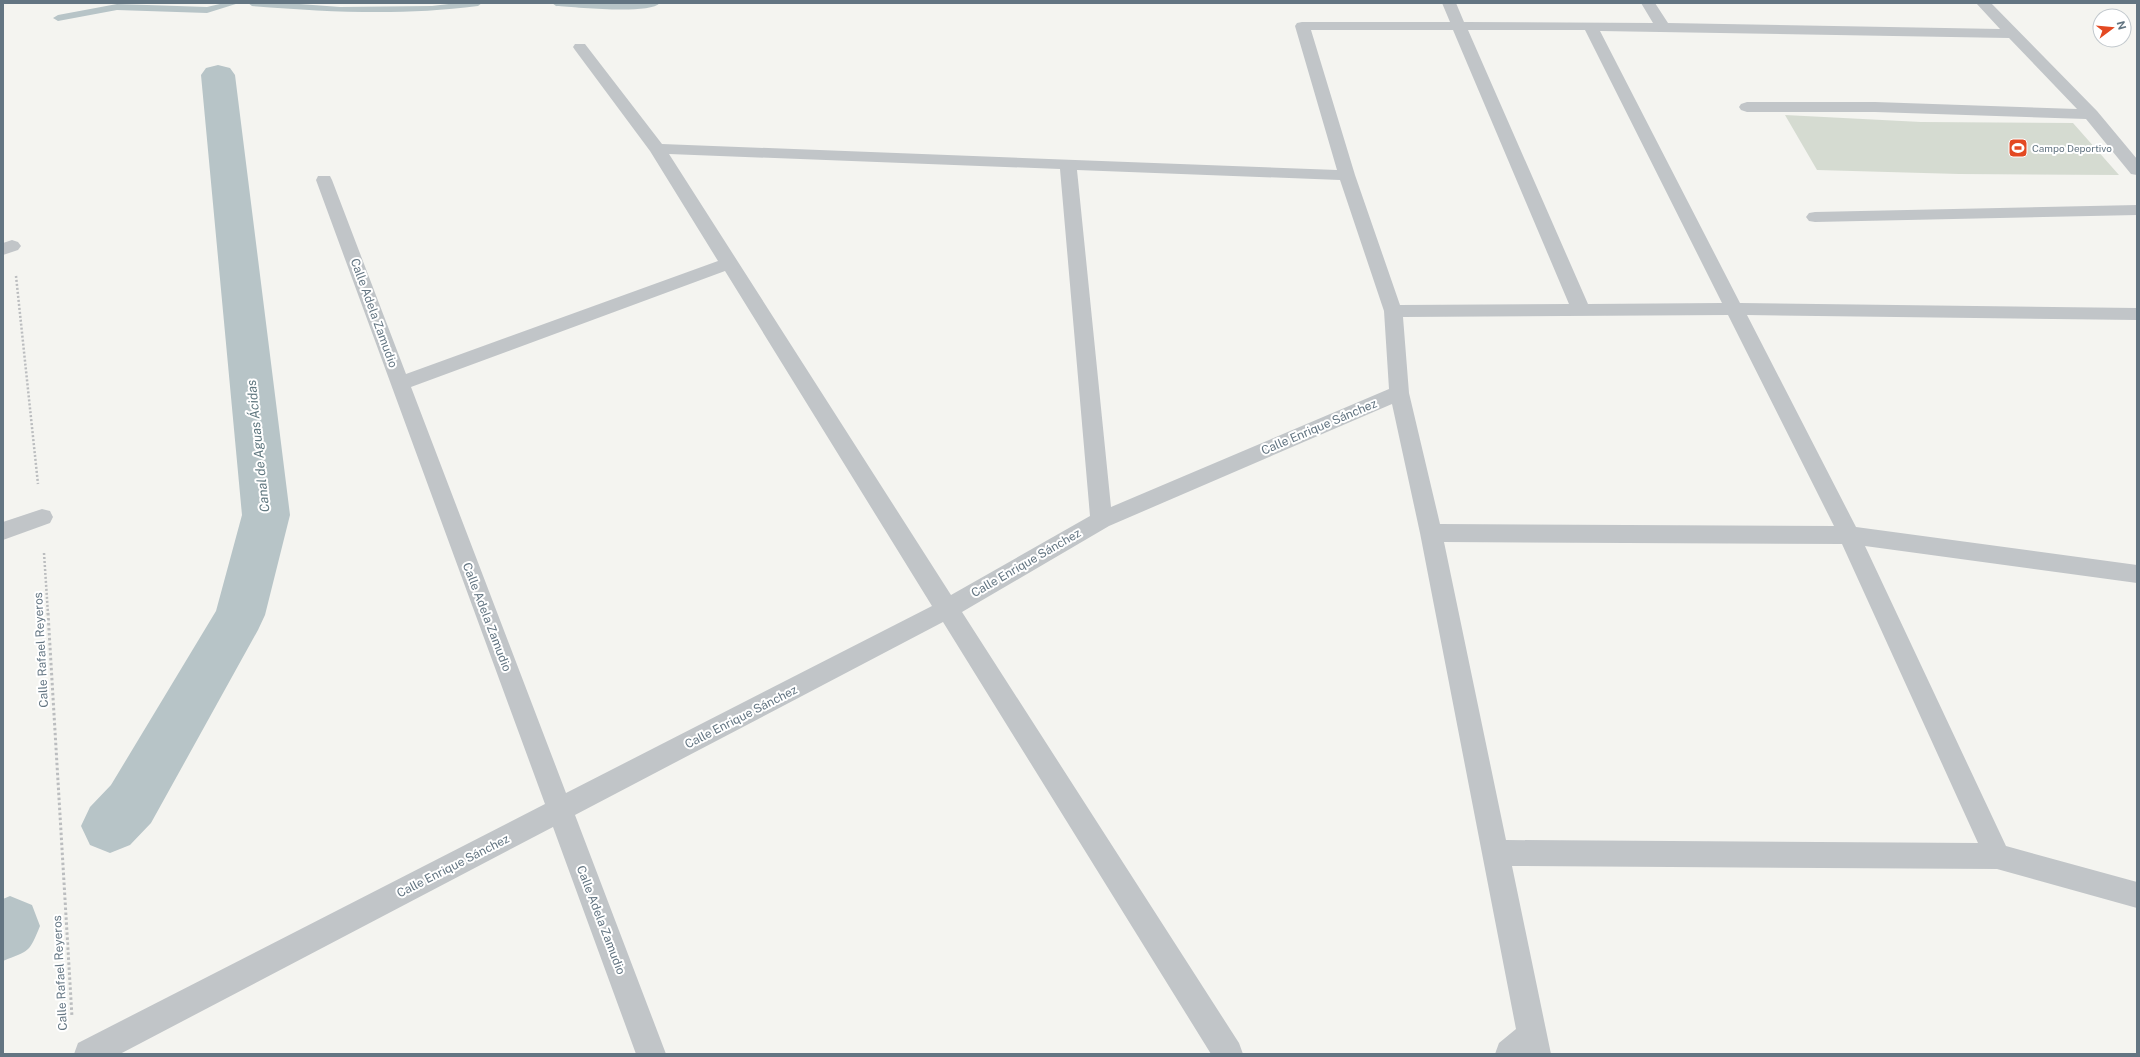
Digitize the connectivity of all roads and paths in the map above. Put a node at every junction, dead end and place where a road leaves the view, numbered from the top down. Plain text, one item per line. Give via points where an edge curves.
1 (1449, 3) edge
2 (1648, 3) edge
3 (1983, 3) edge
4 (1459, 26) junction
5 (1590, 26) junction
6 (1664, 28) junction
7 (2013, 34) junction
8 (580, 46) dead end
9 (1747, 107) dead end
10 (2091, 114) junction
11 (657, 149) junction
12 (1068, 164) junction
13 (2137, 170) edge
14 (1347, 175) junction
15 (324, 180) dead end
16 (2137, 210) edge
17 (1815, 217) dead end
18 (8, 247) edge
19 (730, 263) junction
20 (1734, 309) junction
21 (1581, 310) junction
22 (1393, 311) junction
23 (2137, 314) edge
24 (400, 384) junction
25 (1398, 393) junction
26 (42, 517) junction
27 (1101, 520) junction
28 (3, 531) edge
29 (1431, 533) junction
30 (1849, 536) junction
31 (2137, 574) edge
32 (948, 608) junction
33 (560, 811) junction
34 (1495, 854) junction
35 (1997, 856) junction
36 (2137, 894) edge
37 (72, 1022) dead end
38 (1525, 1048) edge
39 (89, 1054) edge
40 (651, 1054) edge
41 (1228, 1054) edge

1 - 4 street
2 - 6 street
3 - 7 street
4 - 5 street
4 - 14 street via 1302,26
4 - 21 street
5 - 6 street
5 - 20 street
6 - 7 street
7 - 10 street
8 - 11 street
9 - 10 street via 1875,107
10 - 13 street
11 - 12 street
11 - 19 street
12 - 14 street
12 - 27 street
14 - 22 street
15 - 24 street, Calle Adela Zamudio
16 - 17 street
18 - 26 path, Calle Rafael Reyeros
19 - 24 street
19 - 32 street
20 - 21 street
20 - 23 street
20 - 30 street
21 - 22 street
22 - 25 street
24 - 33 street, Calle Adela Zamudio
25 - 27 street, Calle Enrique Sánchez
25 - 29 street
26 - 28 street
26 - 37 path, Calle Rafael Reyeros
27 - 32 street, Calle Enrique Sánchez
29 - 30 street
29 - 34 street
30 - 31 street
30 - 35 street
32 - 33 street, Calle Enrique Sánchez
32 - 41 street
33 - 39 street, Calle Enrique Sánchez
33 - 40 street, Calle Adela Zamudio
34 - 35 street
34 - 38 street
35 - 36 street

